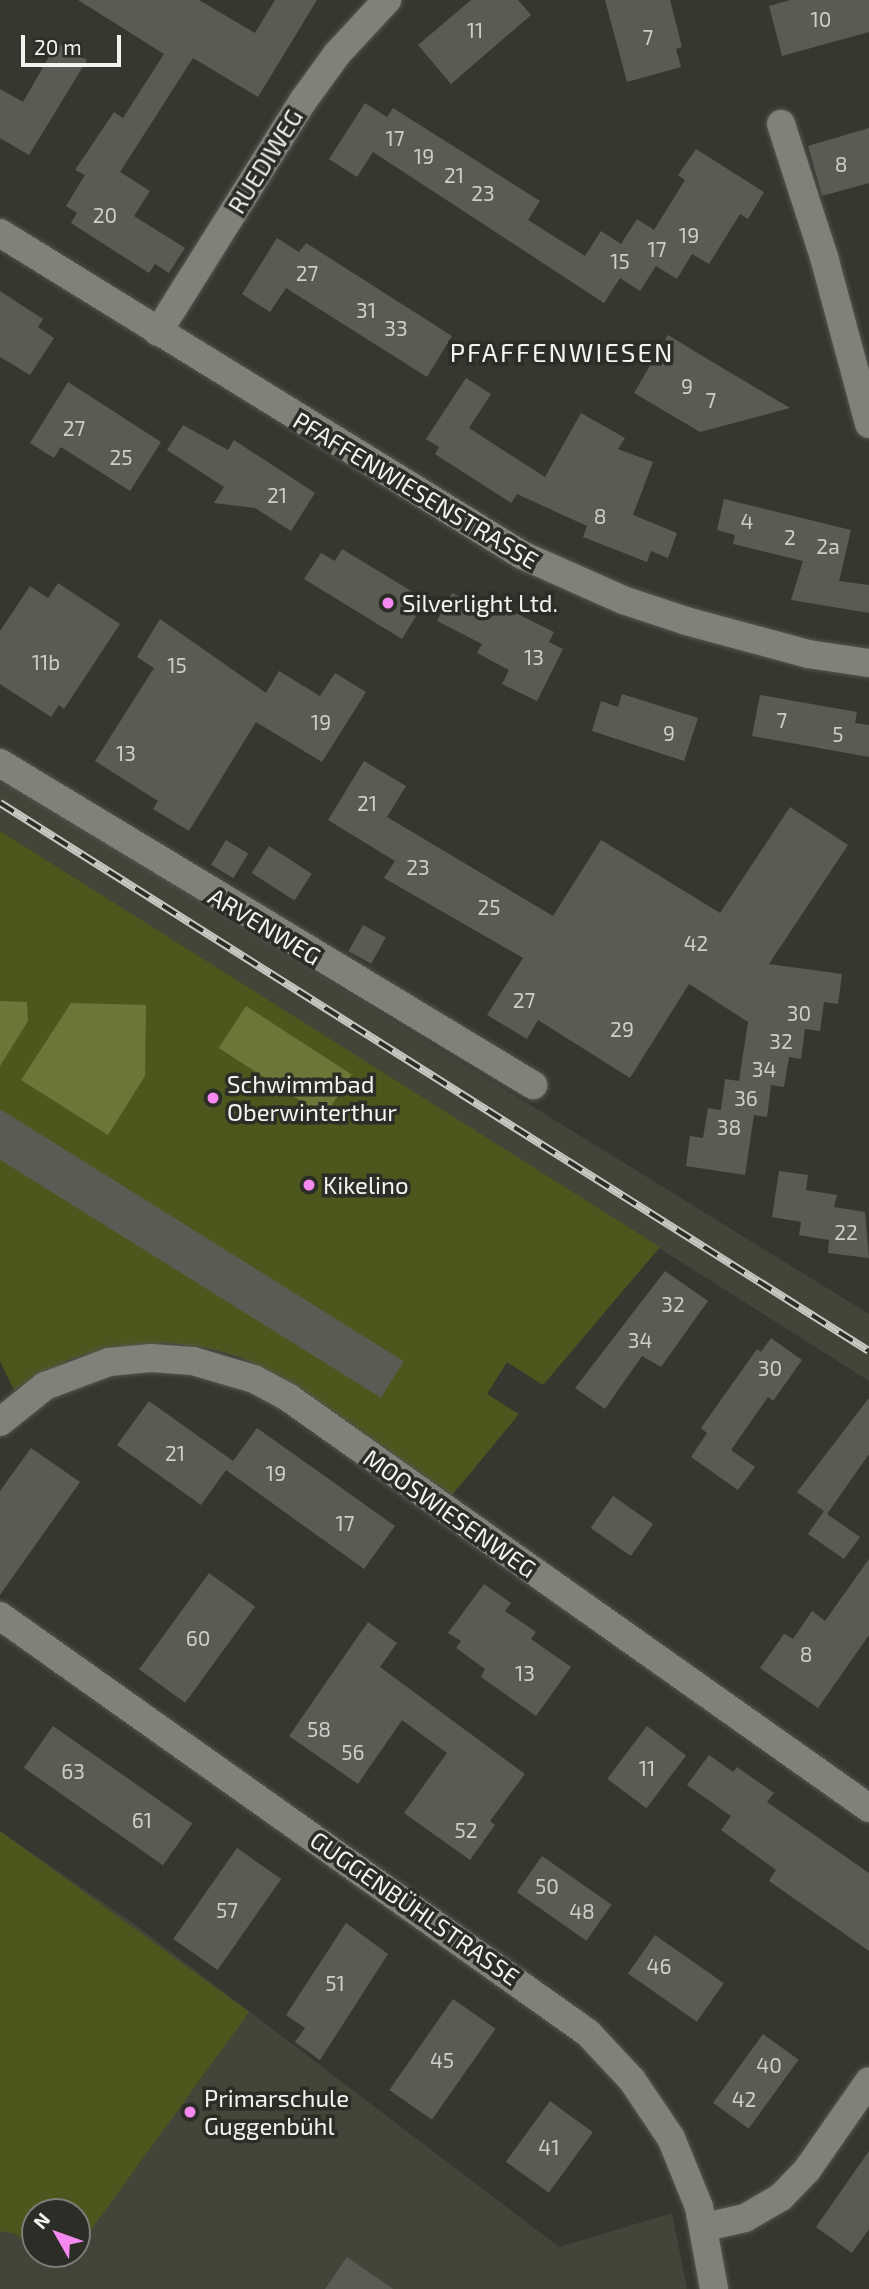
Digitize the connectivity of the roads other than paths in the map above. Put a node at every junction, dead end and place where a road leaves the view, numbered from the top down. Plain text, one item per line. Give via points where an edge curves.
1 (387, 0) edge
2 (781, 124) dead end
3 (0, 233) edge
4 (158, 332) junction
5 (869, 424) edge
6 (869, 663) edge
7 (0, 764) edge
8 (533, 1085) dead end
9 (0, 1422) edge
10 (0, 1616) edge
11 (869, 1808) edge
12 (869, 2081) edge
13 (705, 2227) junction
14 (714, 2289) edge

1 - 4 street, RUEDIWEG via 309,92
2 - 5 street via 824,257
3 - 4 street, PFAFFENWIESENSTRASSE
4 - 6 street, PFAFFENWIESENSTRASSE via 460,520 569,578 687,621 808,654
7 - 8 street, ARVENWEG
9 - 11 street, MOOSWIESENWEG via 29,1397 67,1375 120,1361 193,1361 254,1379 289,1398
10 - 13 street, GUGGENBÜHLSTRASSE via 588,2033 658,2116 681,2158
12 - 13 street via 807,2170 781,2197 745,2218
13 - 14 street, GUGGENBÜHLSTRASSE

